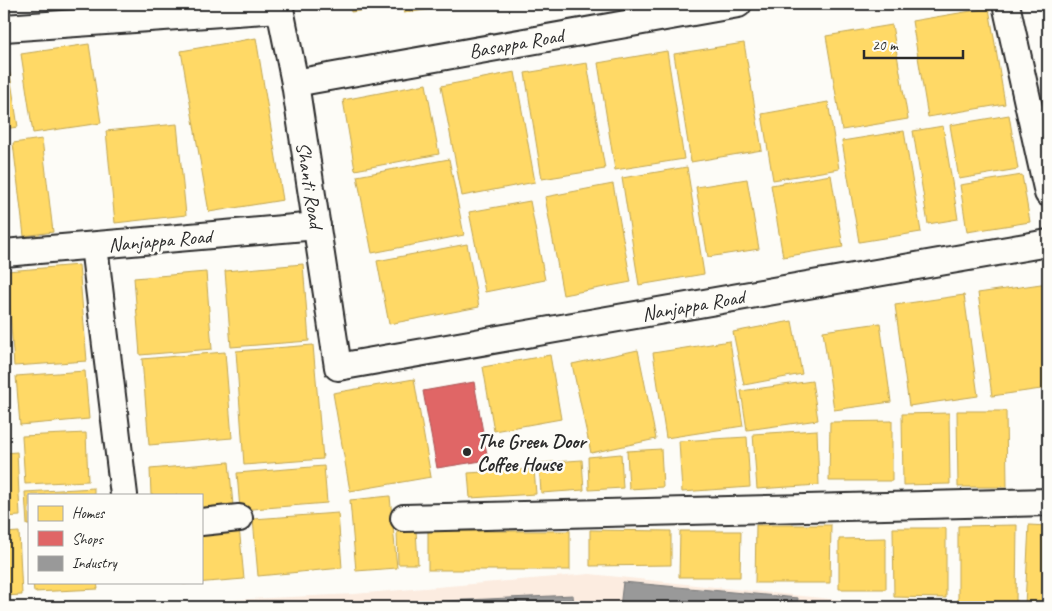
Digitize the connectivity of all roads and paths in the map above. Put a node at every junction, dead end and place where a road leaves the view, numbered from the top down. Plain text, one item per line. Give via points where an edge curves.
1 (738, 4) edge
2 (1006, 4) edge
3 (280, 6) edge
4 (4, 28) edge
5 (295, 83) junction
6 (1048, 193) edge
7 (317, 226) junction
8 (1048, 243) edge
9 (94, 246) junction
10 (4, 253) edge
11 (338, 367) joint
12 (124, 494) edge
13 (1048, 502) edge
14 (239, 518) dead end
15 (404, 518) dead end
16 (202, 522) edge

1 - 5 street, Basappa Road
2 - 6 street
3 - 4 street
3 - 5 street, Shanti Road
5 - 7 street, Shanti Road
7 - 9 street, Nanjappa Road
7 - 11 street, Shanti Road
8 - 11 street, Nanjappa Road
9 - 10 street, Nanjappa Road
9 - 12 street
13 - 15 street
14 - 16 street

